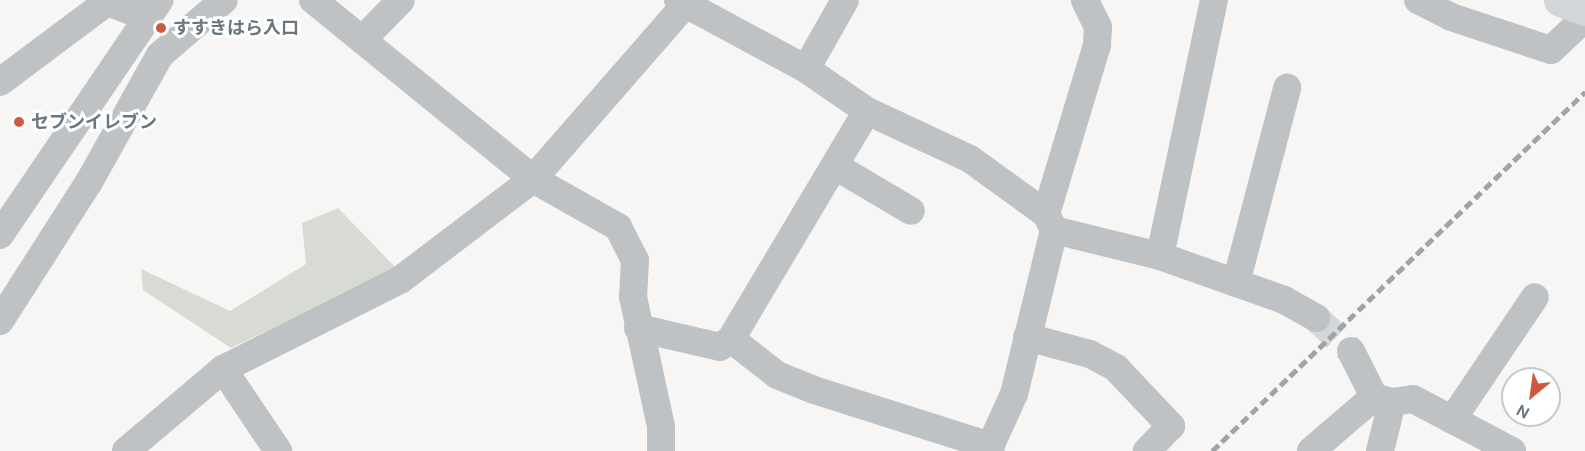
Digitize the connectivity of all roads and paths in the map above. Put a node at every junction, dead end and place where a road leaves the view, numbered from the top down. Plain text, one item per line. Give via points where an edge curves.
1 (224, 0) edge
2 (313, 0) edge
3 (401, 0) edge
4 (845, 0) edge
5 (1085, 0) edge
6 (1214, 0) edge
7 (1418, 0) edge
8 (1560, 0) edge
9 (684, 2) edge
10 (154, 9) edge
11 (1581, 19) edge
12 (363, 39) junction
13 (806, 69) junction
14 (0, 82) edge
15 (1287, 88) dead end
16 (867, 111) junction
17 (835, 166) junction
18 (532, 179) junction
19 (911, 211) dead end
20 (1050, 222) junction
21 (0, 235) edge
22 (1160, 256) junction
23 (1236, 283) junction
24 (1535, 297) dead end
25 (1316, 318) tunnel mouth
26 (0, 321) edge
27 (638, 328) junction
28 (1027, 337) junction
29 (731, 339) junction
30 (1351, 351) tunnel mouth
31 (223, 369) junction
32 (1383, 399) junction
33 (1452, 420) junction
34 (990, 449) edge
35 (126, 451) edge
36 (278, 451) edge
37 (661, 451) edge
38 (1147, 451) edge
39 (1311, 451) edge
40 (1380, 451) edge
41 (1512, 451) edge

1 - 26 street via 160,55 89,182
2 - 12 street
3 - 12 street
4 - 13 street
5 - 20 street via 1098,27 1097,45
6 - 22 street
7 - 11 street via 1451,17 1551,50
8 - 11 main road
9 - 13 street
9 - 18 street
10 - 14 street via 107,2
10 - 21 street
12 - 18 street
13 - 16 street
15 - 23 street
16 - 17 street
16 - 20 street via 970,159
17 - 19 street
17 - 29 street
18 - 27 street via 618,227 634,260 633,297
18 - 31 street via 400,280
20 - 22 street
20 - 28 street
22 - 23 street
23 - 25 street via 1284,300
24 - 33 street
27 - 29 street via 720,347
27 - 37 street via 661,426
28 - 34 street via 1014,394
28 - 38 street via 1090,354 1116,368 1171,426
29 - 34 street via 777,375
30 - 32 street
31 - 35 street
31 - 36 street
32 - 33 street via 1413,399
32 - 39 street
32 - 40 street
33 - 41 street

